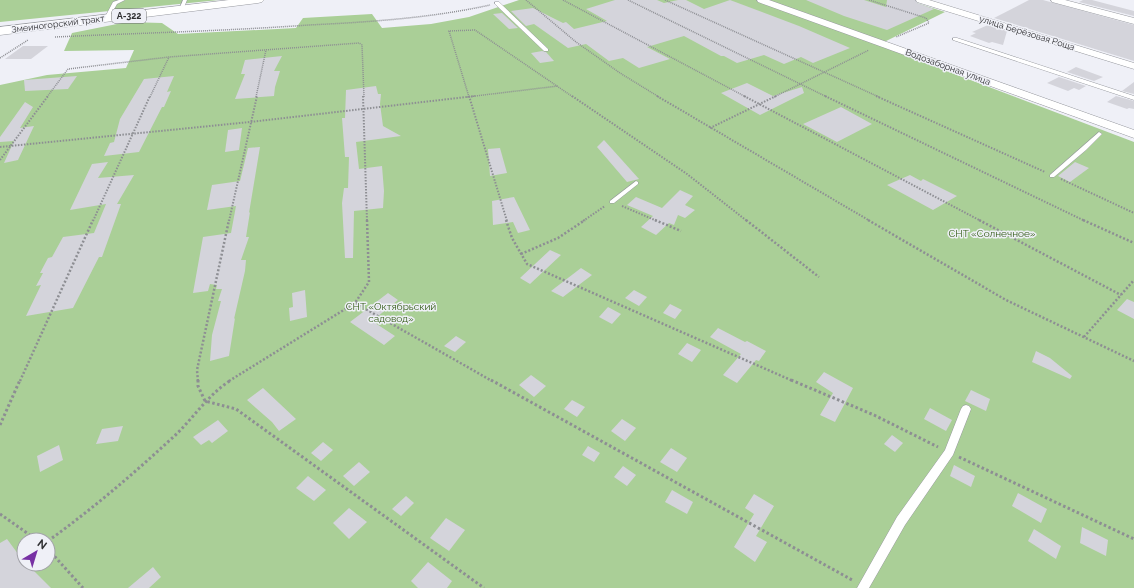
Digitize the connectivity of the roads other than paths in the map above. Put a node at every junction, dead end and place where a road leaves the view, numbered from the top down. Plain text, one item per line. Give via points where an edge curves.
1 (123, 0) edge
2 (258, 0) edge
3 (761, 0) edge
4 (920, 0) edge
5 (954, 0) edge
6 (1055, 0) edge
7 (497, 3) road end
8 (183, 5) edge
9 (941, 6) junction
10 (106, 19) junction
11 (1134, 21) edge
12 (0, 31) edge
13 (956, 39) dead end
14 (546, 50) dead end
15 (1134, 66) edge
16 (1134, 98) edge
17 (1099, 134) dead end
18 (1134, 134) edge
19 (1052, 176) road end
20 (636, 183) dead end
21 (612, 202) road end
22 (966, 409) dead end
23 (863, 587) edge

1 - 10 lane via 116,3
2 - 8 highway, Змеиногорский тракт / А-322
3 - 18 street, Водозаборная улица
4 - 9 street, улица Берёзовая Роща
5 - 9 street
6 - 11 street
7 - 14 lane
8 - 10 highway, Змеиногорский тракт / А-322
9 - 15 street, улица Берёзовая Роща
10 - 12 highway, Змеиногорский тракт / А-322
13 - 16 lane
17 - 19 lane
20 - 21 lane
22 - 23 lane via 949,452 901,521

